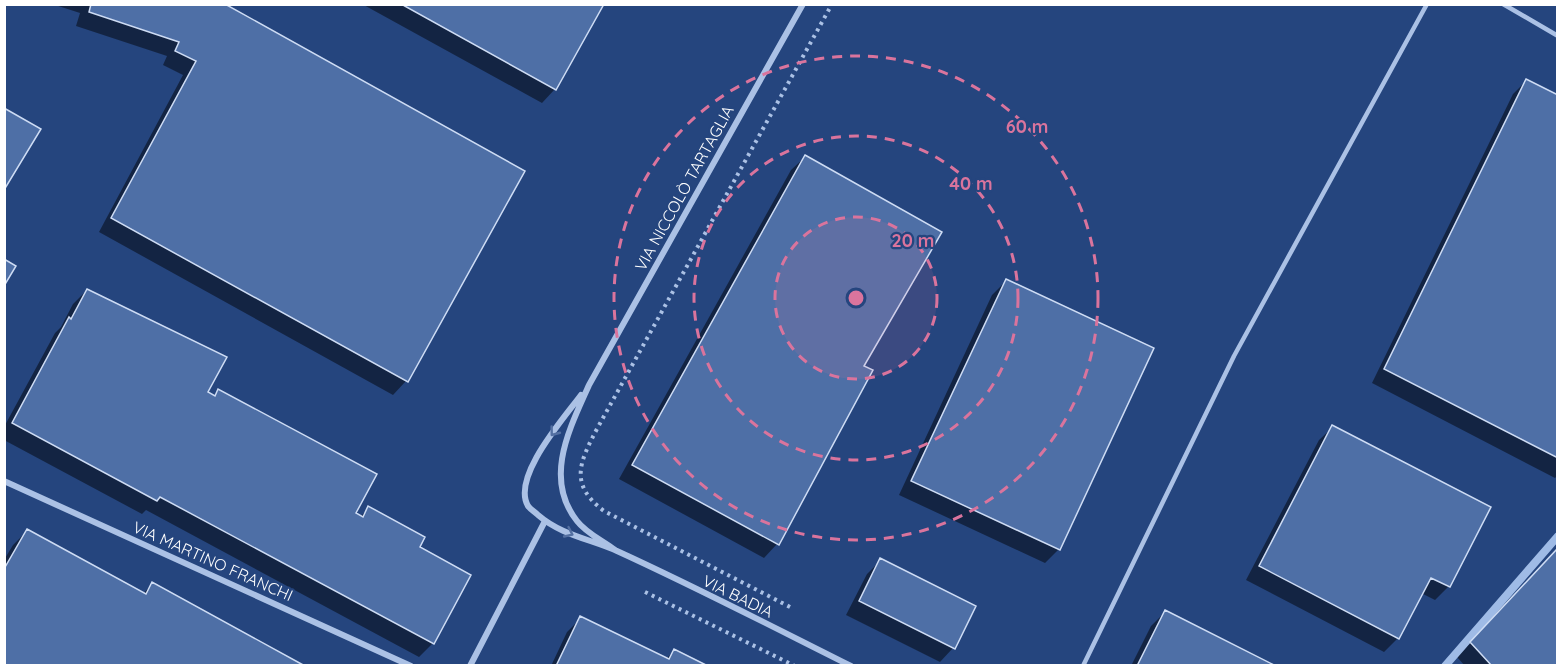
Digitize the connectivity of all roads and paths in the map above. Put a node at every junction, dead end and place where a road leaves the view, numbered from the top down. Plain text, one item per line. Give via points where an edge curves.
1 (803, 4) edge
2 (832, 4) edge
3 (1427, 4) edge
4 (1503, 4) edge
5 (1557, 36) edge
6 (589, 385) junction
7 (4, 481) edge
8 (561, 487) joint
9 (528, 506) joint
10 (545, 521) junction
11 (615, 550) junction
12 (645, 592) dead end
13 (790, 607) dead end
14 (411, 666) edge
15 (470, 666) edge
16 (795, 666) edge
17 (851, 666) edge
18 (1083, 666) edge

1 - 6 street, VIA NICCOLÒ TARTAGLIA
2 - 13 path via 598,427 580,476 584,490 604,511
3 - 18 lane via 1234,356
4 - 5 lane
6 - 8 street, VIA NICCOLÒ TARTAGLIA via 562,449
6 -> 9 street, VIA NICCOLÒ TARTAGLIA via 546,442 530,471 524,490
7 - 14 street, VIA MARTINO FRANCHI
8 - 11 street, VIA BADIA via 579,523
9 - 10 street, VIA BADIA
10 -> 11 street, VIA BADIA
10 - 15 street
11 - 17 street, VIA BADIA
12 - 16 path

